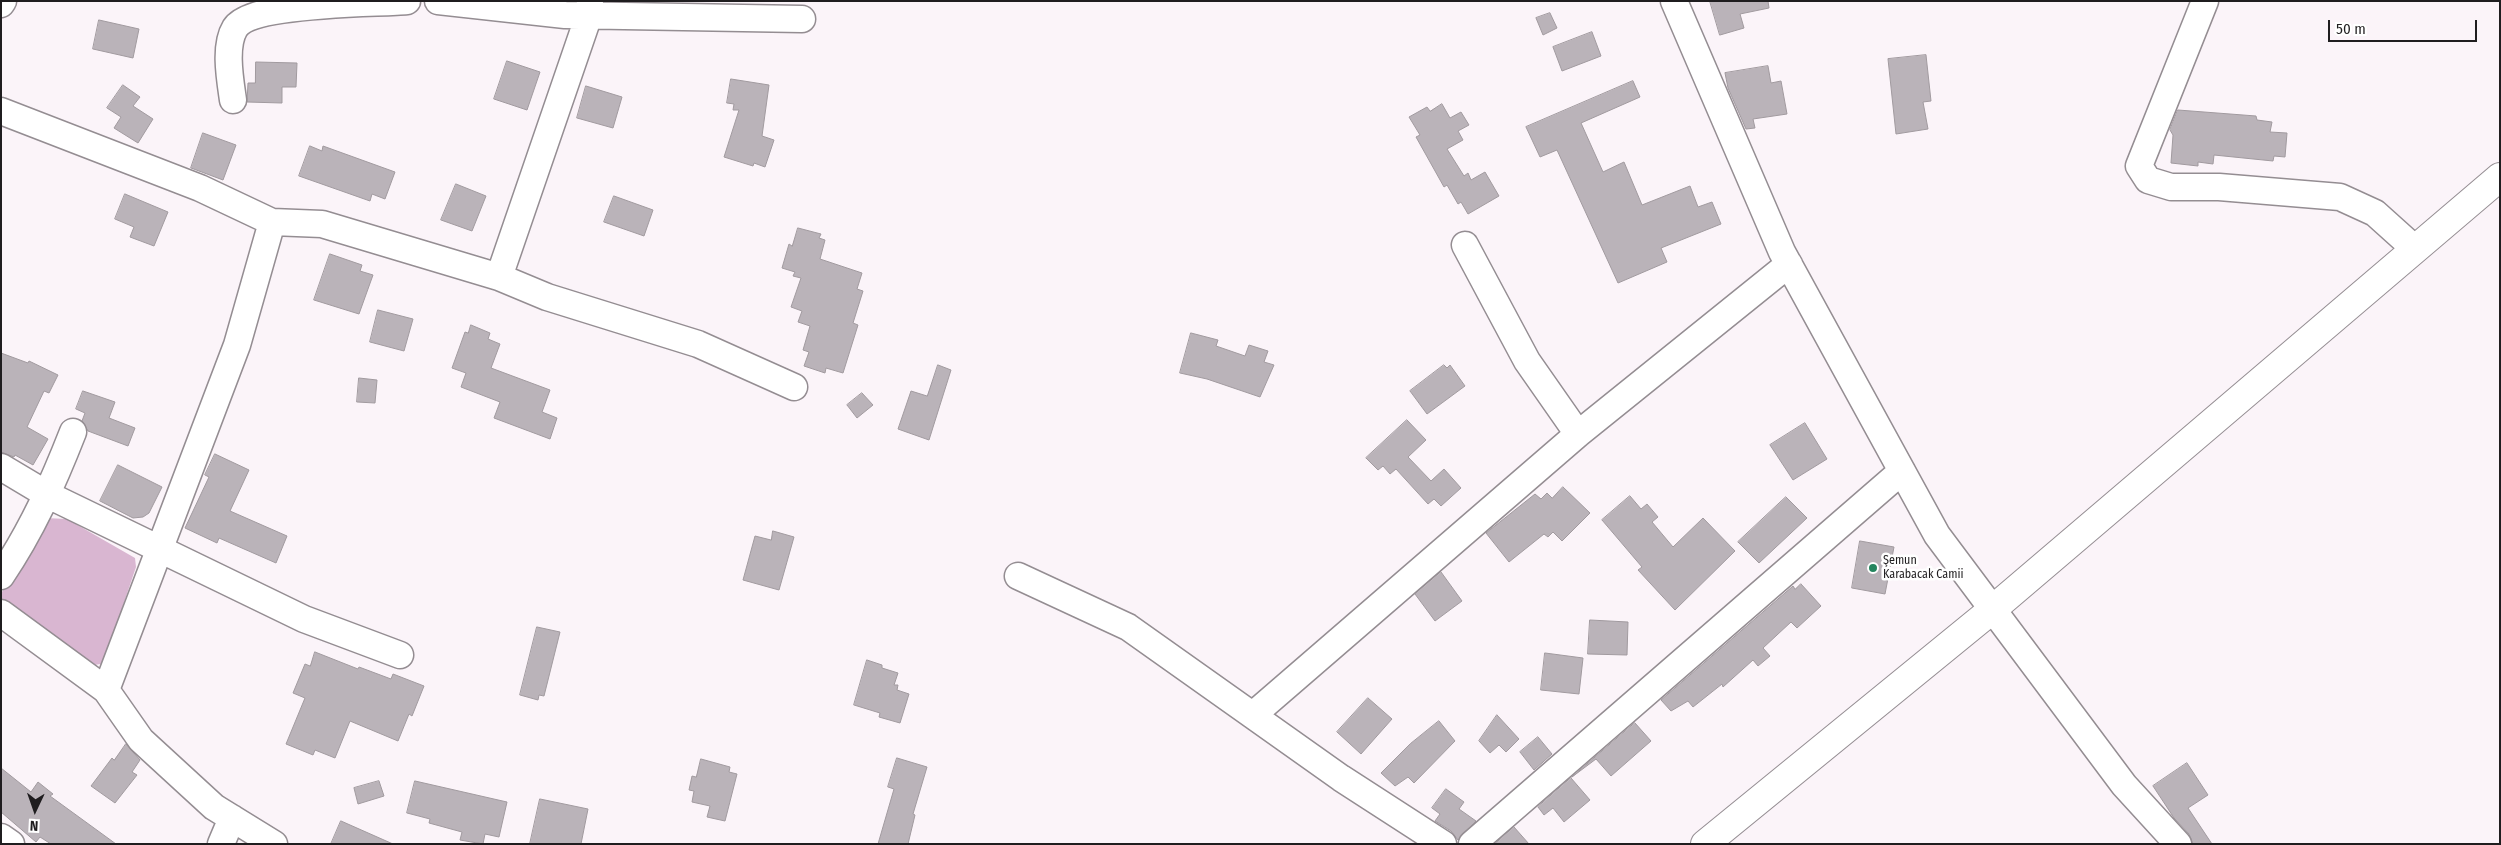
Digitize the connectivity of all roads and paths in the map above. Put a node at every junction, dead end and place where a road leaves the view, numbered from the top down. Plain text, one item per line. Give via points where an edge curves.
1 (407, 1) edge
2 (438, 1) edge
3 (1674, 1) edge
4 (2205, 1) edge
5 (590, 8) edge
6 (802, 19) dead end
7 (233, 100) dead end
8 (1, 111) edge
9 (2500, 177) edge
10 (272, 222) junction
11 (1465, 246) dead end
12 (2415, 249) junction
13 (1789, 264) junction
14 (499, 277) junction
15 (794, 387) dead end
16 (73, 432) dead end
17 (1578, 434) junction
18 (1, 467) edge
19 (1902, 471) junction
20 (48, 494) junction
21 (161, 550) junction
22 (1, 576) edge
23 (1018, 576) dead end
24 (1993, 609) junction
25 (1, 613) edge
26 (400, 655) dead end
27 (106, 690) junction
28 (1254, 714) junction
29 (232, 818) junction
30 (1, 837) edge
31 (11, 844) edge
32 (221, 844) edge
33 (274, 844) edge
34 (1443, 844) edge
35 (1472, 844) edge
36 (1705, 844) edge
37 (2178, 844) edge

1 - 7 street via 285,9 244,19 234,31 230,49
2 - 5 street via 565,15
3 - 13 street
4 - 12 street via 2139,166 2148,180 2171,187 2219,187 2340,197 2374,213
5 - 6 street
5 - 14 street
8 - 10 street via 200,188
9 - 12 main road
10 - 14 street via 322,224
10 - 21 street via 237,345
11 - 17 street via 1526,361
12 - 24 main road
13 - 17 street
13 - 19 street
14 - 15 street via 547,297 698,344
16 - 20 street
17 - 28 street
18 - 20 street
19 - 24 street via 1937,535
19 - 35 street
20 - 21 street
20 - 22 street via 23,544
21 - 26 street via 304,619
21 - 27 street
23 - 28 street via 1128,627
24 - 36 main road
24 - 37 street via 2124,785
25 - 27 street
27 - 29 street via 141,740 214,807
28 - 34 street via 1341,778
29 - 32 street
29 - 33 street
30 - 31 street

